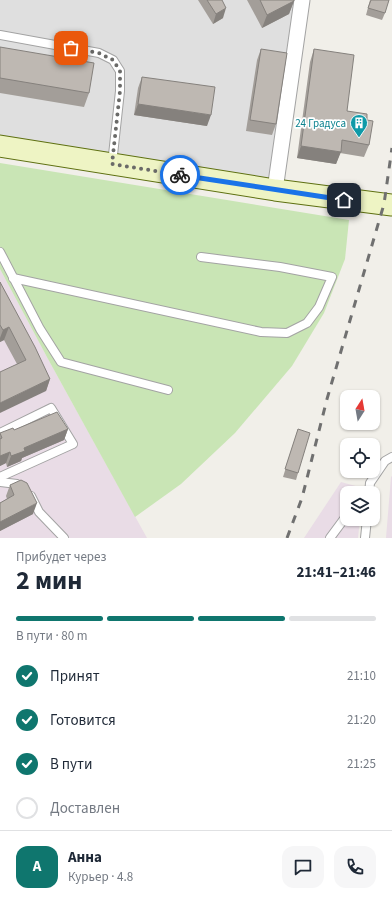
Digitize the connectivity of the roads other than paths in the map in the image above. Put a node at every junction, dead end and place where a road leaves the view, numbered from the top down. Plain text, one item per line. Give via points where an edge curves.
1 (302, 0) edge
2 (0, 35) edge
3 (0, 146) edge
4 (112, 164) junction
5 (275, 190) junction
6 (392, 206) edge
7 (0, 252) edge
8 (201, 257) dead end
9 (13, 278) junction
10 (168, 390) dead end
11 (0, 433) edge
12 (392, 457) edge
13 (0, 477) edge
14 (0, 482) edge
15 (370, 483) junction
16 (368, 486) edge
17 (370, 486) edge
18 (340, 524) edge
19 (366, 526) edge
20 (64, 538) edge
21 (330, 538) edge
22 (365, 538) edge

1 - 5 street
2 - 4 lane via 99,53 113,60 120,71 120,91
3 - 4 street
4 - 5 street
5 - 6 street
7 - 9 lane
8 - 9 lane via 280,267 332,277 319,307 308,323 286,333 261,332
9 - 10 lane via 61,362
11 - 13 lane via 51,408 73,444
12 - 15 lane via 385,461
14 - 20 lane via 17,484 28,490 39,512
15 - 16 lane
15 - 17 lane
18 - 21 lane
19 - 22 lane

